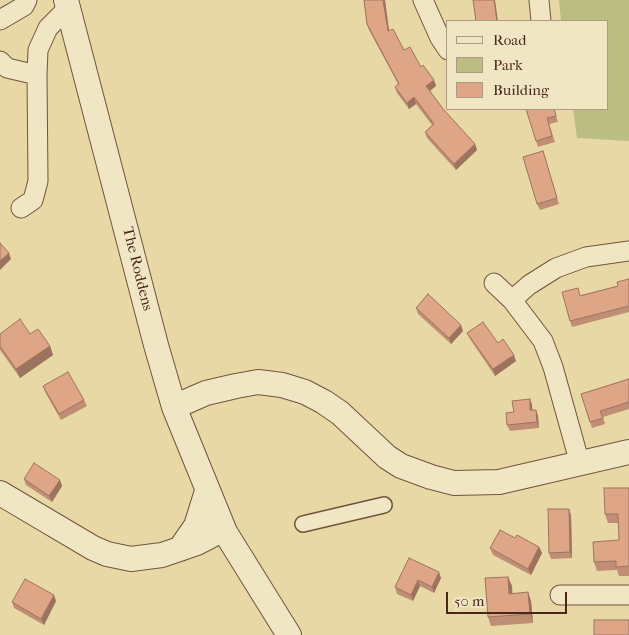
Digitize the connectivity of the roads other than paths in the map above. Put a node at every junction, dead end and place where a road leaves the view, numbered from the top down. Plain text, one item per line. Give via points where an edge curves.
1 (27, 0) edge
2 (423, 0) edge
3 (539, 0) edge
4 (67, 4) edge
5 (0, 20) edge
6 (541, 20) edge
7 (446, 47) edge
8 (0, 61) edge
9 (37, 75) junction
10 (21, 208) dead end
11 (629, 251) edge
12 (494, 283) dead end
13 (512, 300) junction
14 (174, 407) junction
15 (629, 452) edge
16 (580, 464) junction
17 (207, 491) junction
18 (0, 493) edge
19 (384, 505) dead end
20 (303, 524) dead end
21 (225, 532) junction
22 (180, 549) junction
23 (560, 595) dead end
24 (629, 595) edge
25 (289, 635) edge

1 - 5 street via 24,6
2 - 7 street
3 - 6 street
4 - 9 street via 48,28 38,50
4 - 14 street, The Roddens
8 - 9 street via 7,68
9 - 10 street via 38,181 33,200
11 - 13 street via 586,257 556,268
12 - 13 street
13 - 16 street via 540,336 549,354
14 - 16 street via 206,393 236,386 258,382 282,385 306,392 324,402 387,457 431,477 454,483 499,482
14 - 17 street, The Roddens
15 - 16 street
17 - 21 street, The Roddens
17 - 22 street via 196,526
18 - 22 street via 79,541 107,554 138,558
19 - 20 street
21 - 22 street
21 - 25 street, The Roddens
23 - 24 street

